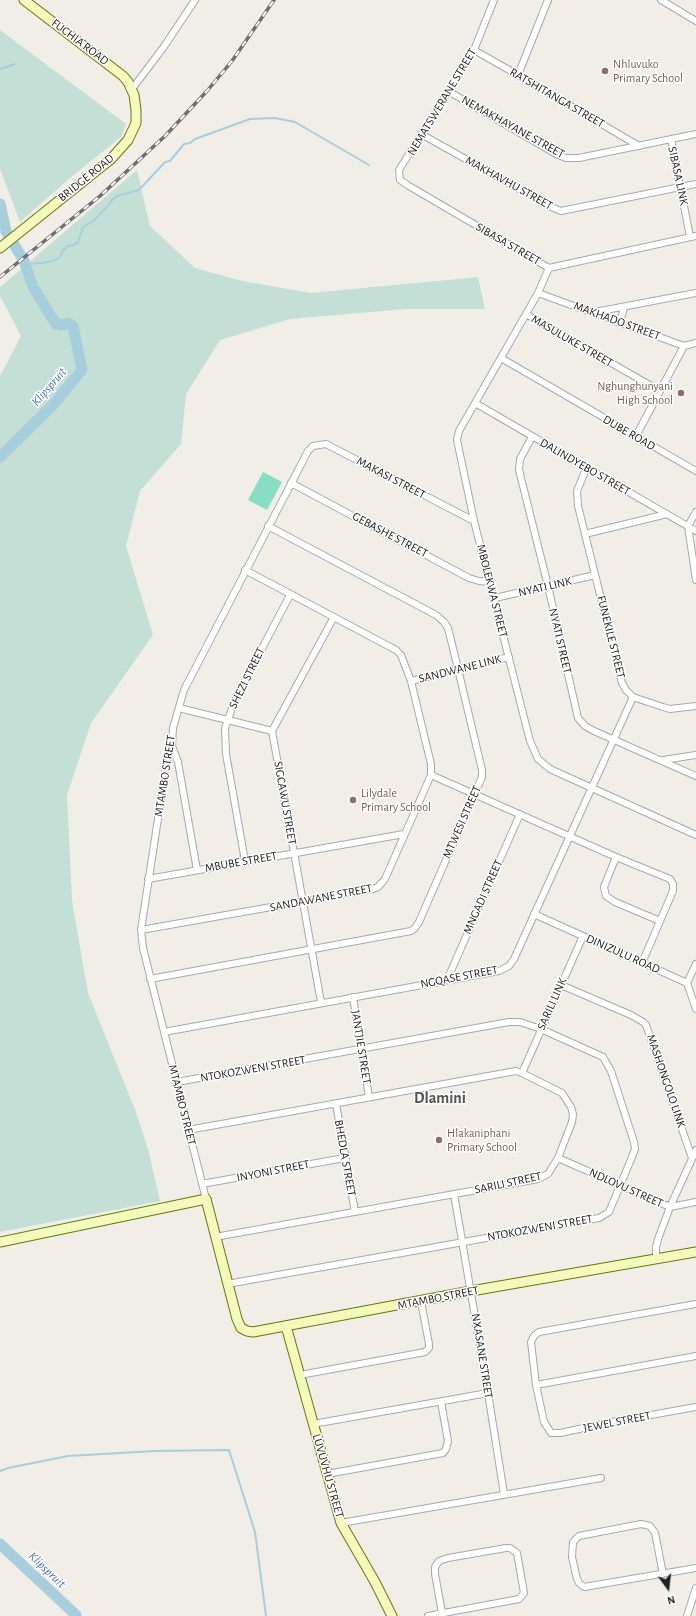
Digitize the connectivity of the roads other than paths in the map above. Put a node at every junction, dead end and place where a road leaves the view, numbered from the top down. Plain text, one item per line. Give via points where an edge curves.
1 (24, 0) edge
2 (195, 0) edge
3 (494, 0) edge
4 (548, 0) edge
5 (661, 0) edge
6 (696, 21) edge
7 (474, 50) junction
8 (518, 75) junction
9 (132, 89) junction
10 (448, 91) junction
11 (422, 134) junction
12 (696, 134) edge
13 (671, 139) junction
14 (639, 146) junction
15 (400, 180) joint
16 (696, 184) edge
17 (681, 187) junction
18 (693, 237) edge
19 (0, 248) edge
20 (549, 268) junction
21 (538, 293) junction
22 (696, 293) edge
23 (624, 308) junction
24 (594, 312) junction
25 (526, 314) junction
26 (620, 322) junction
27 (696, 343) edge
28 (684, 346) junction
29 (501, 358) junction
30 (660, 391) junction
31 (475, 403) junction
32 (636, 436) junction
33 (532, 437) junction
34 (308, 451) joint
35 (586, 469) junction
36 (696, 471) edge
37 (291, 482) junction
38 (696, 512) edge
39 (667, 514) junction
40 (474, 521) junction
41 (268, 526) junction
42 (688, 526) junction
43 (696, 531) edge
44 (585, 534) junction
45 (245, 570) junction
46 (595, 575) junction
47 (696, 580) edge
48 (490, 582) junction
49 (548, 586) junction
50 (290, 595) junction
51 (495, 598) junction
52 (334, 617) junction
53 (509, 657) junction
54 (458, 669) junction
55 (411, 681) junction
56 (633, 697) junction
57 (696, 706) edge
58 (178, 708) junction
59 (227, 721) junction
60 (272, 731) junction
61 (614, 740) junction
62 (172, 746) junction
63 (696, 755) edge
64 (663, 760) junction
65 (431, 775) junction
66 (696, 776) edge
67 (591, 788) junction
68 (475, 795) junction
69 (520, 814) junction
70 (404, 834) junction
71 (569, 836) junction
72 (696, 836) edge
73 (294, 852) junction
74 (616, 857) junction
75 (246, 861) junction
76 (197, 870) junction
77 (148, 879) junction
78 (302, 902) junction
79 (534, 914) junction
80 (660, 921) junction
81 (141, 930) junction
82 (583, 936) junction
83 (311, 949) junction
84 (642, 963) junction
85 (696, 964) edge
86 (150, 979) junction
87 (447, 980) junction
88 (687, 983) junction
89 (561, 985) junction
90 (353, 997) junction
91 (321, 1002) junction
92 (696, 1009) edge
93 (542, 1029) junction
94 (164, 1032) junction
95 (361, 1049) junction
96 (522, 1073) junction
97 (177, 1082) junction
98 (369, 1097) junction
99 (336, 1104) junction
100 (188, 1130) junction
101 (696, 1150) edge
102 (344, 1158) junction
103 (558, 1158) junction
104 (692, 1158) junction
105 (202, 1184) junction
106 (620, 1184) junction
107 (454, 1194) junction
108 (206, 1199) junction
109 (696, 1202) edge
110 (670, 1207) junction
111 (355, 1212) junction
112 (215, 1237) junction
113 (0, 1242) edge
114 (462, 1242) junction
115 (696, 1252) edge
116 (656, 1258) junction
117 (228, 1284) junction
118 (471, 1292) junction
119 (421, 1301) junction
120 (696, 1304) edge
121 (286, 1326) junction
122 (696, 1356) edge
123 (300, 1375) junction
124 (536, 1385) junction
125 (488, 1392) junction
126 (440, 1402) junction
127 (696, 1407) edge
128 (313, 1424) junction
129 (327, 1474) junction
130 (601, 1478) dead end
131 (504, 1494) junction
132 (341, 1523) junction
133 (696, 1568) edge
134 (663, 1574) junction
135 (696, 1588) edge
136 (442, 1613) junction
137 (392, 1616) edge
138 (428, 1616) edge
139 (687, 1616) edge

1 - 9 street, FUCHIA ROAD via 116,69
2 - 9 street
3 - 7 street, NEMATSWERANE STREET
4 - 8 street
5 - 6 street
7 - 8 street, RATSHITANGA STREET
7 - 10 street, NEMATSWERANE STREET
8 - 14 street, RATSHITANGA STREET
9 - 19 street, BRIDGE ROAD via 136,123 128,140 106,163
10 - 11 street, NEMATSWERANE STREET
10 - 14 street, NEMAKHAYANE STREET via 561,157 579,158
11 - 15 street, NEMATSWERANE STREET via 400,170
11 - 17 street, MAKHAVHU STREET via 561,211
12 - 13 street, NEMAKHAYANE STREET
13 - 14 street, NEMAKHAYANE STREET
13 - 17 street, SIBASA LINK
15 - 20 street, SIBASA STREET
16 - 17 street, MAKHAVHU STREET
17 - 18 street, SIBASA LINK
18 - 20 street, SIBASA STREET
20 - 21 street, MBOLEKWA STREET
21 - 24 street, MAKHADO STREET
21 - 25 street, MBOLEKWA STREET
22 - 23 street
23 - 24 street
23 - 26 street
24 - 26 street, MAKHADO STREET
25 - 29 street, MBOLEKWA STREET
25 - 30 street, MASULUKE STREET
26 - 28 street, MAKHADO STREET
27 - 28 street
28 - 30 street
29 - 31 street, MBOLEKWA STREET
29 - 32 street, DUBE ROAD
30 - 32 street
31 - 33 street, DALINDYEBO STREET
31 - 40 street, MBOLEKWA STREET via 458,431 457,440
32 - 36 street, DUBE ROAD
33 - 35 street, DALINDYEBO STREET
33 - 49 street, NYATI STREET via 520,459 519,470
34 - 37 street, MTAMBO STREET
34 - 40 street, MAKASI STREET via 313,446 326,444
35 - 39 street, DALINDYEBO STREET
35 - 44 street, FUNEKILE STREET via 577,491
37 - 41 street, MTAMBO STREET
37 - 48 street, GEBASHE STREET via 469,578
38 - 42 street
39 - 42 street, DALINDYEBO STREET
39 - 44 street
40 - 48 street, MBOLEKWA STREET
41 - 45 street, MTAMBO STREET
41 - 54 street, MTWESI STREET via 442,619 448,628
42 - 43 street, DALINDYEBO STREET
42 - 47 street
44 - 46 street, FUNEKILE STREET
45 - 50 street
45 - 58 street, MTAMBO STREET via 193,671
46 - 49 street, NYATI LINK
46 - 56 street, FUNEKILE STREET via 622,683
48 - 51 street, MBOLEKWA STREET
49 - 51 street, NYATI LINK
49 - 61 street, NYATI STREET via 578,718 585,726
50 - 52 street
50 - 59 street, SHEZI STREET via 235,700
51 - 53 street, MBOLEKWA STREET
52 - 55 street via 396,650 404,659
52 - 60 street
53 - 54 street, SANDWANE LINK
53 - 67 street, MBOLEKWA STREET via 530,741 538,759 550,769
54 - 55 street, SANDWANE LINK
54 - 68 street, MTWESI STREET via 482,770
55 - 65 street via 431,764
56 - 57 street via 670,709
56 - 61 street, NGQASE STREET
58 - 59 street
58 - 62 street, MTAMBO STREET
59 - 60 street
59 - 75 street, SHEZI STREET via 226,754
60 - 73 street, SIGCAWU STREET
61 - 64 street, NYATI STREET
61 - 67 street, NGQASE STREET
62 - 76 street via 178,762
62 - 77 street, MTAMBO STREET via 167,760
63 - 64 street
64 - 66 street, NYATI STREET
65 - 68 street
65 - 70 street, SANDAWANE STREET
67 - 71 street, NGQASE STREET
67 - 72 street, MBOLEKWA STREET
68 - 69 street
68 - 83 street, MTWESI STREET via 416,928 400,934
69 - 71 street
69 - 87 street, MNGADI STREET
70 - 73 street, MBUBE STREET
70 - 78 street, SANDAWANE STREET via 385,879 378,887
71 - 74 street
71 - 79 street, NGQASE STREET
73 - 75 street, MBUBE STREET
73 - 78 street, SIGCAWU STREET
74 - 80 street via 604,887 606,896
74 - 80 street via 670,879 673,891
75 - 76 street, MBUBE STREET
76 - 77 street, MBUBE STREET
77 - 81 street, MTAMBO STREET
78 - 81 street, SANDAWANE STREET
78 - 83 street, SIGCAWU STREET
79 - 82 street, DINIZULU ROAD
79 - 87 street, NGQASE STREET via 509,966 499,971
80 - 84 street
81 - 86 street, MTAMBO STREET
82 - 84 street, DINIZULU ROAD
82 - 89 street, SARILI LINK
83 - 86 street, MTWESI STREET
83 - 91 street, SIGCAWU STREET
84 - 88 street, DINIZULU ROAD
85 - 88 street
86 - 94 street, MTAMBO STREET
87 - 90 street, NGQASE STREET
88 - 92 street
89 - 93 street, SARILI LINK
89 - 104 street, MASHONGOLO LINK via 643,1022
90 - 91 street, NGQASE STREET
90 - 95 street, JANTJIE STREET
91 - 94 street, NGQASE STREET
93 - 95 street, NTOKOZWENI STREET via 515,1022
93 - 96 street, SARILI LINK
93 - 106 street, NTOKOZWENI STREET via 603,1058 608,1065 634,1146
94 - 97 street, MTAMBO STREET
95 - 97 street, NTOKOZWENI STREET
95 - 98 street, JANTJIE STREET
96 - 98 street, SARILI STREET via 516,1071
96 - 103 street, SARILI STREET via 562,1093 571,1107 572,1122
97 - 100 street, MTAMBO STREET
98 - 99 street, SARILI STREET
99 - 100 street, SARILI STREET
99 - 102 street, BHEDLA STREET
100 - 105 street, MTAMBO STREET
101 - 104 street
102 - 105 street, INYONI STREET
102 - 111 street, BHEDLA STREET
103 - 106 street, NDLOVU STREET
103 - 107 street, SARILI STREET via 548,1174 538,1179
104 - 110 street
105 - 108 street, MTAMBO STREET
106 - 110 street, NDLOVU STREET
106 - 114 street, NTOKOZWENI STREET via 609,1212 599,1218
107 - 111 street, SARILI STREET
107 - 114 street, NXASANE STREET
108 - 112 street, MTAMBO STREET
108 - 113 street
109 - 110 street, NDLOVU STREET
110 - 116 street via 658,1238
111 - 112 street, SARILI STREET
112 - 117 street, MTAMBO STREET
114 - 117 street, NTOKOZWENI STREET
114 - 118 street, NXASANE STREET
115 - 116 street, MTAMBO STREET
116 - 118 street, MTAMBO STREET
117 - 121 street, MTAMBO STREET via 237,1320 244,1330 253,1332
118 - 119 street, MTAMBO STREET
118 - 125 street, NXASANE STREET
119 - 121 street, MTAMBO STREET
119 - 123 street via 429,1344 429,1348 424,1352
120 - 124 street via 539,1332 531,1342
121 - 123 street, LUVUVHU STREET
122 - 124 street
123 - 128 street, LUVUVHU STREET
124 - 127 street, JEWEL STREET via 544,1422 551,1433
125 - 126 street
125 - 131 street, NXASANE STREET
126 - 128 street
126 - 129 street via 448,1441 443,1453
128 - 129 street, LUVUVHU STREET
129 - 132 street, LUVUVHU STREET
130 - 131 street
131 - 132 street
132 - 137 street, LUVUVHU STREET via 376,1582
133 - 134 street
134 - 134 street via 584,1587 577,1579 572,1557 573,1542 579,1536 641,1524 650,1526 655,1533
135 - 139 street
136 - 136 street via 521,1598 524,1593 517,1553 506,1548 438,1562 435,1574
136 - 138 street

